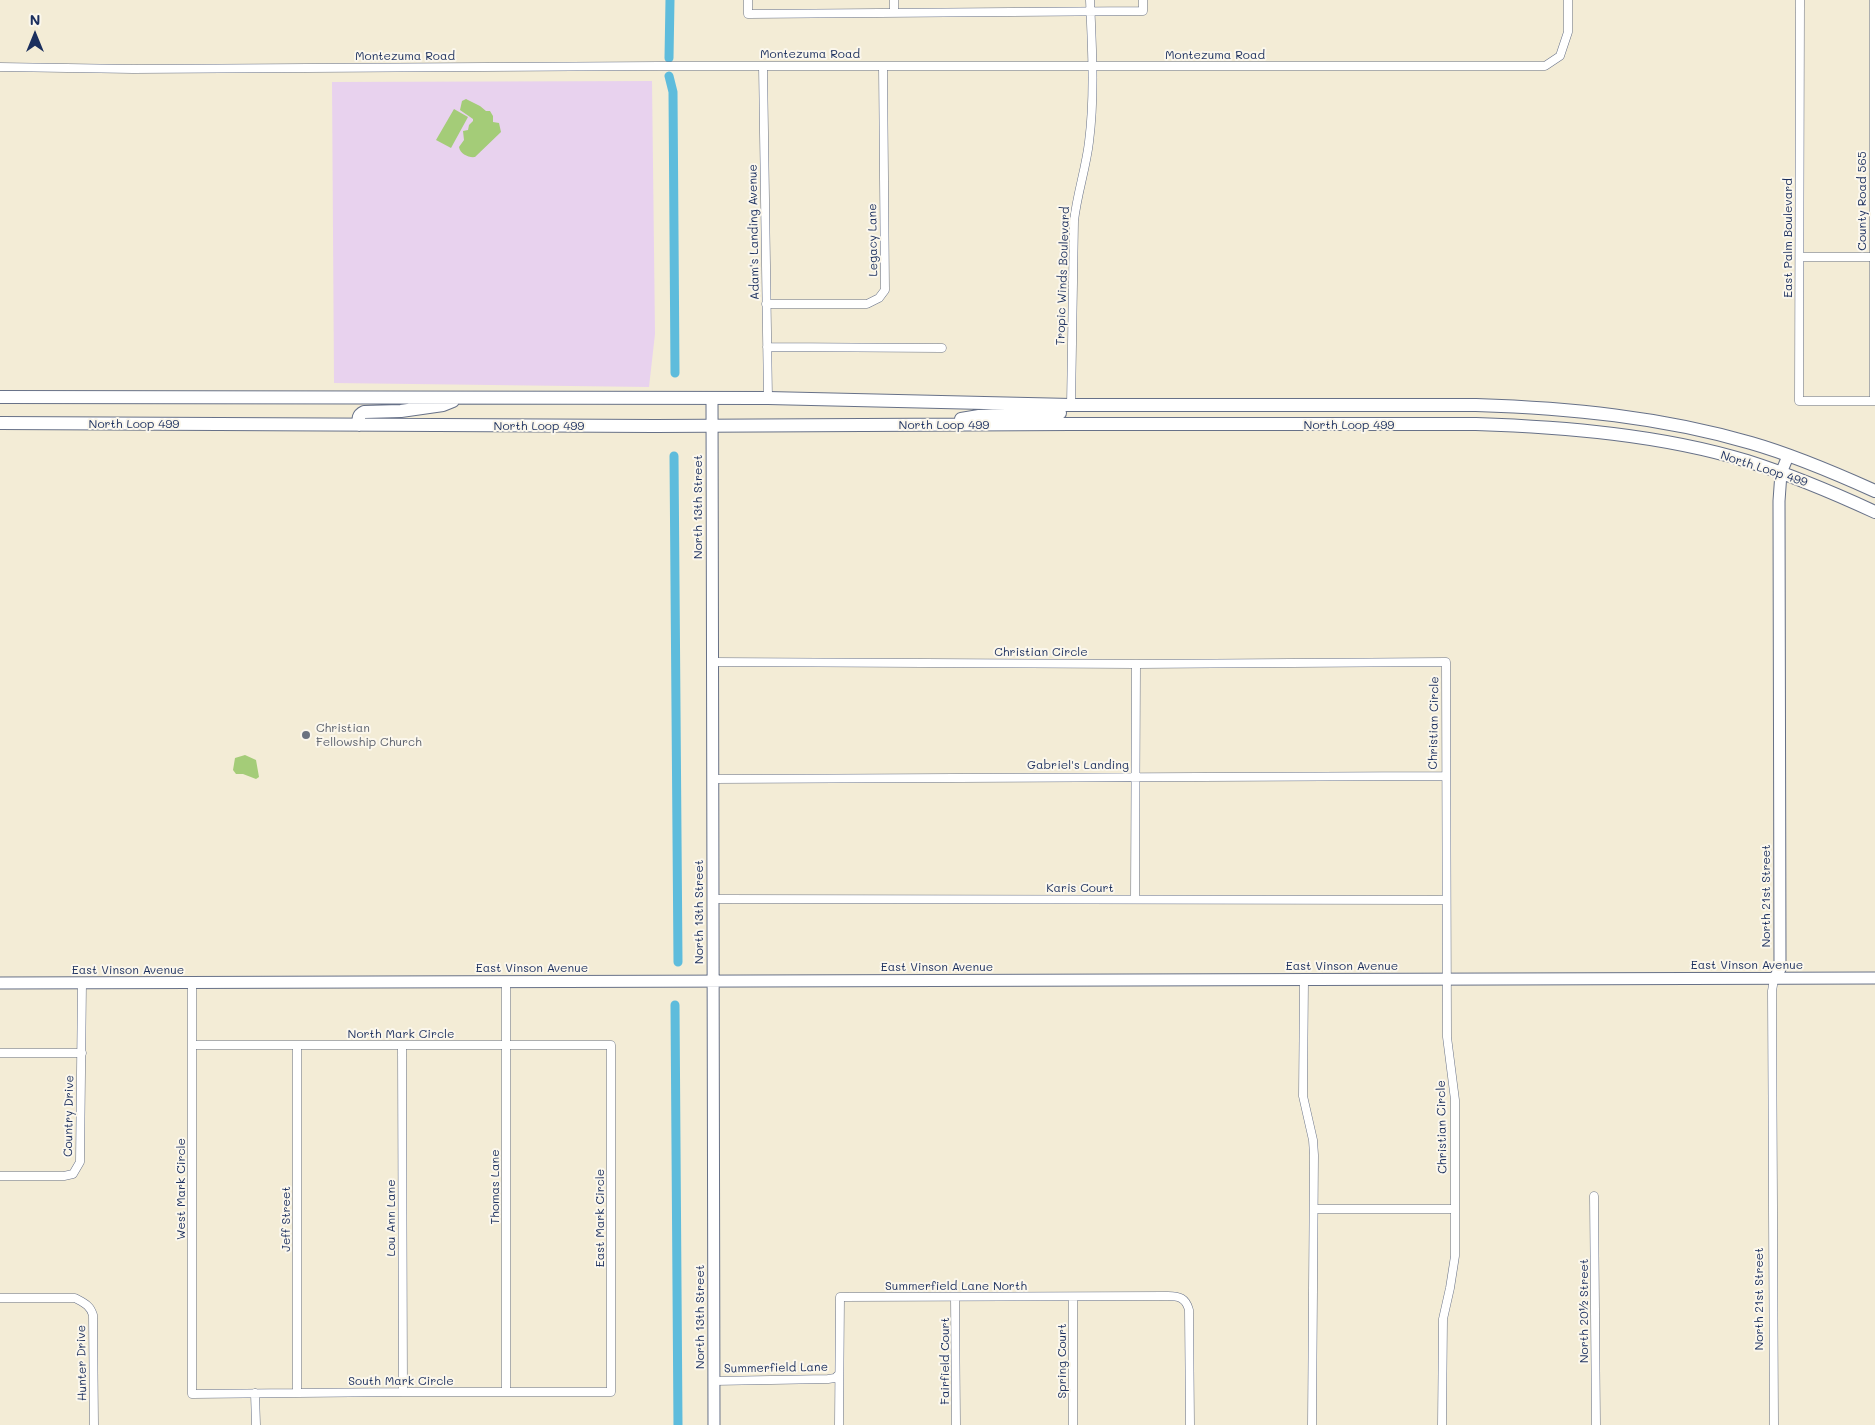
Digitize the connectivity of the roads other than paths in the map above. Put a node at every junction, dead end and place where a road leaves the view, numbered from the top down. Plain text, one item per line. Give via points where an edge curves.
1 (748, 0) edge
2 (894, 0) edge
3 (1090, 0) edge
4 (1143, 0) edge
5 (1568, 0) edge
6 (1800, 0) edge
7 (1874, 0) edge
8 (1090, 12) junction
9 (894, 13) junction
10 (1874, 20) edge
11 (763, 66) junction
12 (883, 66) junction
13 (1092, 66) junction
14 (0, 67) edge
15 (1800, 257) junction
16 (1874, 257) junction
17 (766, 304) junction
18 (767, 347) junction
19 (942, 348) dead end
20 (0, 397) edge
21 (462, 397) junction
22 (712, 398) junction
23 (768, 398) junction
24 (1874, 401) edge
25 (1071, 405) junction
26 (0, 423) edge
27 (359, 425) junction
28 (931, 425) junction
29 (712, 426) junction
30 (1788, 456) junction
31 (1781, 473) junction
32 (1875, 491) edge
33 (1875, 512) edge
34 (712, 662) junction
35 (1136, 664) junction
36 (1136, 776) junction
37 (1445, 776) junction
38 (712, 779) junction
39 (1135, 899) junction
40 (713, 900) junction
41 (1446, 900) junction
42 (1875, 978) edge
43 (1774, 979) junction
44 (1304, 980) junction
45 (1447, 980) junction
46 (506, 982) junction
47 (713, 982) junction
48 (0, 983) edge
49 (82, 983) junction
50 (192, 984) junction
51 (192, 1045) junction
52 (297, 1045) junction
53 (402, 1045) junction
54 (506, 1045) junction
55 (611, 1045) joint
56 (0, 1053) edge
57 (82, 1053) junction
58 (0, 1176) edge
59 (1594, 1196) dead end
60 (1314, 1209) junction
61 (1455, 1209) junction
62 (955, 1297) junction
63 (1073, 1297) junction
64 (0, 1298) edge
65 (838, 1375) junction
66 (714, 1381) junction
67 (403, 1392) junction
68 (506, 1392) junction
69 (611, 1392) joint
70 (255, 1393) junction
71 (297, 1393) junction
72 (192, 1394) joint
73 (94, 1425) edge
74 (256, 1425) edge
75 (714, 1425) edge
76 (839, 1425) edge
77 (956, 1425) edge
78 (1074, 1425) edge
79 (1190, 1425) edge
80 (1312, 1425) edge
81 (1442, 1425) edge
82 (1596, 1425) edge
83 (1774, 1425) edge

1 - 9 street via 748,14
2 - 9 street
3 - 8 street, Tropic Winds Boulevard
4 - 8 street via 1143,11
5 - 13 street, Montezuma Road via 1568,32 1560,56 1545,66
6 - 15 street, East Palm Boulevard
7 - 10 street, County Road 565
8 - 9 street
8 - 13 street, Tropic Winds Boulevard
10 - 16 street, County Road 565
11 - 12 street, Montezuma Road
11 - 14 street, Montezuma Road
11 - 17 street, Adam's Landing Avenue
12 - 13 street, Montezuma Road
12 - 17 street, Legacy Lane via 885,290 879,298 867,304
13 - 25 street, Tropic Winds Boulevard via 1089,144 1074,221
15 - 16 street
15 - 24 street, East Palm Boulevard via 1800,401
16 - 24 street, County Road 565
17 - 18 street, Adam's Landing Avenue
18 - 19 street
18 - 23 street, Adam's Landing Avenue
20 - 21 main road, North Loop 499
21 - 22 main road, North Loop 499
21 - 27 main road via 420,409 364,412 358,418
22 - 23 main road, North Loop 499
22 - 29 street, North 13th Street
23 - 25 main road, North Loop 499
25 - 28 main road via 1066,413 979,416
25 - 30 main road, North Loop 499 via 1536,407 1615,415 1689,428 1752,443
26 - 27 main road, North Loop 499
27 - 29 main road, North Loop 499
28 - 29 main road, North Loop 499
28 - 31 main road, North Loop 499 via 1534,426 1685,446
29 - 34 street, North 13th Street
30 - 31 street, North 21st Street
30 - 32 main road, North Loop 499
31 - 33 main road, North Loop 499
31 - 43 street, North 21st Street via 1778,543 1780,969
34 - 35 street, Christian Circle
34 - 38 street, North 13th Street
35 - 36 street
35 - 37 street, Christian Circle via 1446,662
36 - 37 street, Gabriel's Landing
36 - 38 street, Gabriel's Landing
36 - 39 street
37 - 41 street, Christian Circle
38 - 40 street, North 13th Street
39 - 40 street, Karis Court
39 - 41 street, Karis Court
40 - 47 street, North 13th Street
41 - 45 street, Christian Circle
42 - 43 street, East Vinson Avenue
43 - 45 street, East Vinson Avenue
43 - 83 street, North 21st Street
44 - 45 street, East Vinson Avenue
44 - 47 street, East Vinson Avenue
44 - 60 street via 1303,1096 1313,1140
45 - 61 street, Christian Circle via 1447,1037 1455,1100
46 - 47 street, East Vinson Avenue
46 - 50 street, East Vinson Avenue
46 - 54 street, Thomas Lane
47 - 66 street, North 13th Street
48 - 49 street, East Vinson Avenue
49 - 50 street, East Vinson Avenue
49 - 57 street, Country Drive
50 - 51 street, West Mark Circle
51 - 52 street, North Mark Circle
51 - 72 street, West Mark Circle
52 - 53 street, North Mark Circle
52 - 71 street, Jeff Street
53 - 54 street, North Mark Circle
53 - 67 street, Lou Ann Lane
54 - 55 street, North Mark Circle
54 - 68 street, Thomas Lane
55 - 69 street, East Mark Circle
56 - 57 street
57 - 58 street, Country Drive via 81,1153 76,1170 64,1176
59 - 82 street, North 20½ Street
60 - 61 street
60 - 80 street
61 - 81 street, Christian Circle via 1455,1256 1443,1318
62 - 63 street, Summerfield Lane North
62 - 65 street, Summerfield Lane North via 840,1297
62 - 77 street, Fairfield Court
63 - 78 street, Spring Court
63 - 79 street via 1168,1296 1184,1300 1189,1318
64 - 73 street, Hunter Drive via 75,1298 91,1308
65 - 66 street, Summerfield Lane via 828,1379
65 - 76 street
66 - 75 street, North 13th Street
67 - 68 street, South Mark Circle
67 - 71 street, South Mark Circle
68 - 69 street, South Mark Circle
70 - 71 street, South Mark Circle
70 - 72 street, South Mark Circle
70 - 74 street

